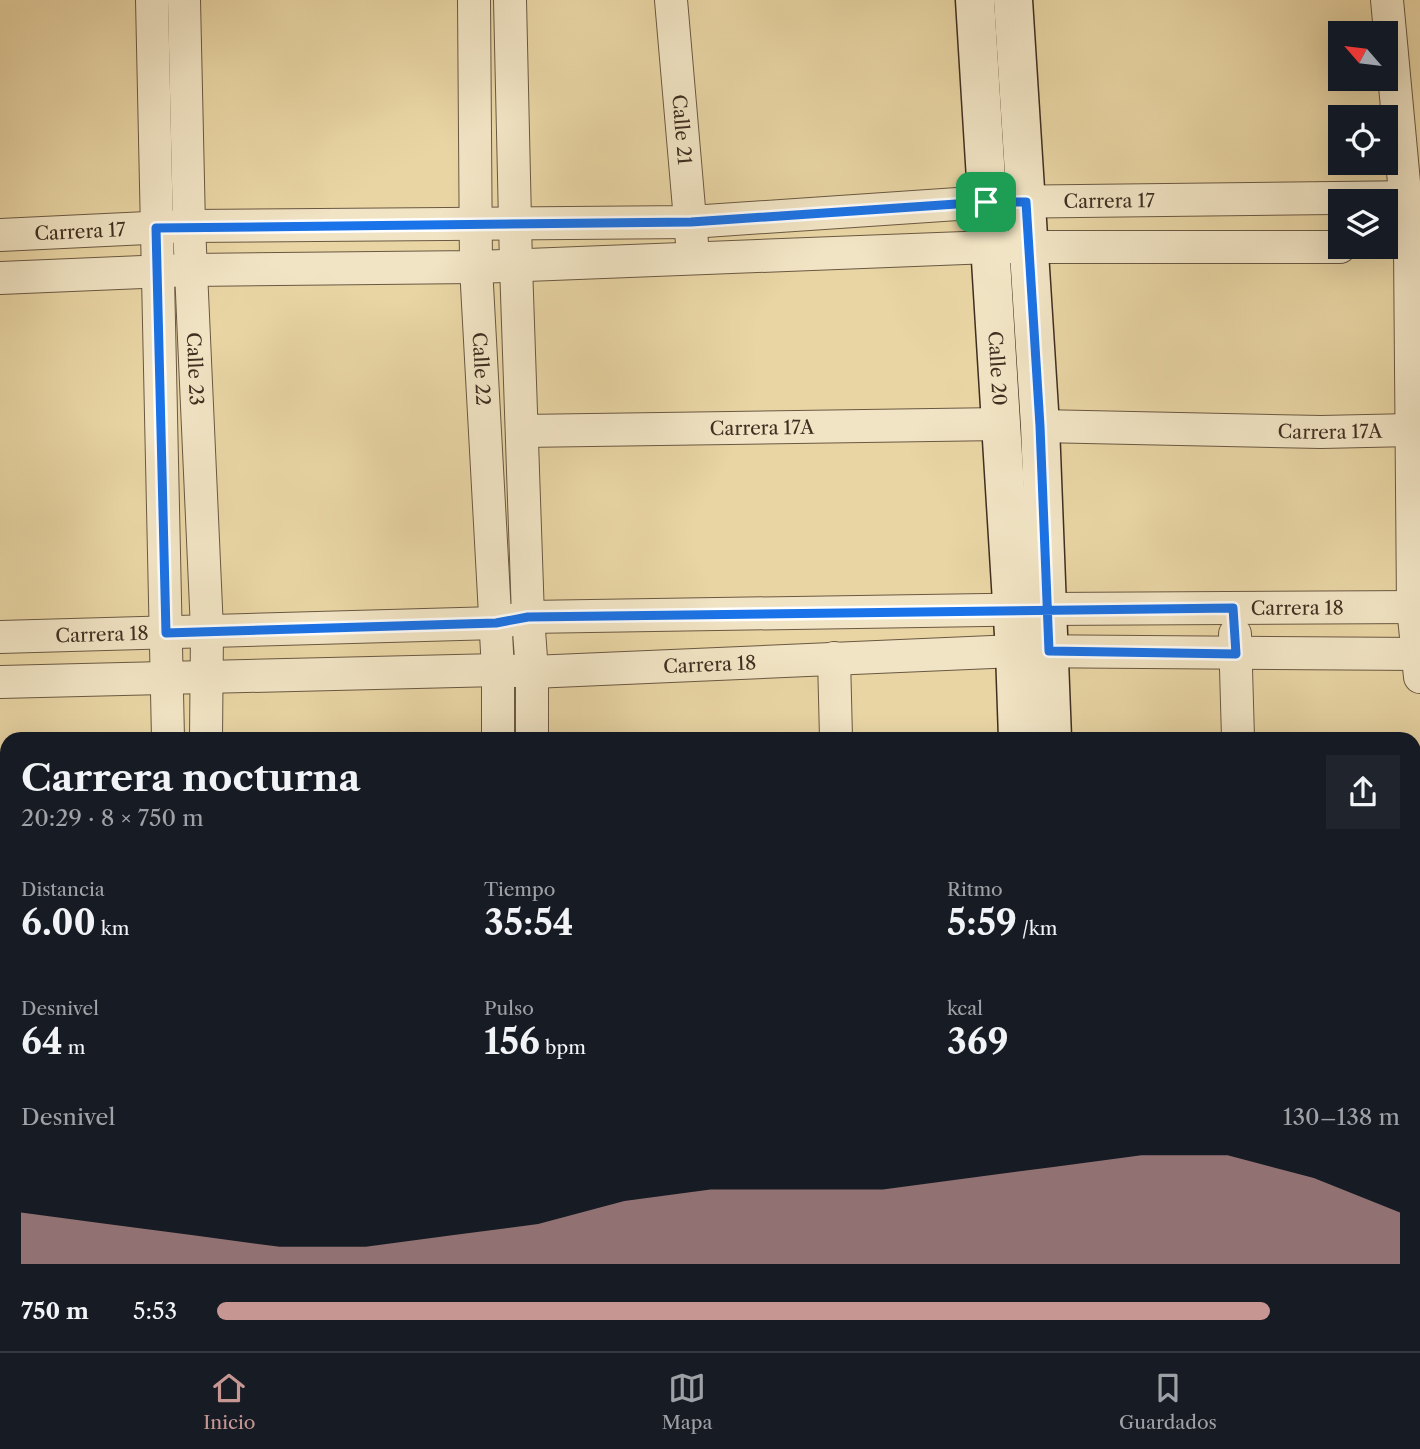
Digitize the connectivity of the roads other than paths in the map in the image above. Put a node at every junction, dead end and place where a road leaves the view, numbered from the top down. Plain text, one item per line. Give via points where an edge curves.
1 (152, 0) edge
2 (184, 0) edge
3 (474, 0) edge
4 (510, 0) edge
5 (671, 0) edge
6 (975, 0) edge
7 (1013, 0) edge
8 (1387, 0) edge
9 (1412, 197) edge
10 (986, 202) junction
11 (1026, 202) junction
12 (691, 222) junction
13 (475, 225) junction
14 (515, 225) junction
15 (188, 226) junction
16 (156, 228) junction
17 (0, 235) edge
18 (990, 247) junction
19 (1028, 247) junction
20 (1328, 247) edge
21 (1405, 247) edge
22 (693, 259) junction
23 (516, 265) junction
24 (476, 267) junction
25 (190, 270) junction
26 (158, 271) junction
27 (0, 278) edge
28 (1001, 424) junction
29 (1040, 426) junction
30 (1412, 430) junction
31 (522, 431) junction
32 (1417, 607) edge
33 (1233, 608) junction
34 (1029, 609) junction
35 (528, 617) junction
36 (496, 623) junction
37 (207, 630) junction
38 (166, 633) junction
39 (0, 637) edge
40 (1032, 651) junction
41 (1236, 654) junction
42 (834, 658) junction
43 (1419, 662) edge
44 (498, 670) junction
45 (533, 672) junction
46 (206, 677) junction
47 (168, 678) junction
48 (0, 682) edge
49 (168, 732) edge
50 (206, 732) edge
51 (498, 732) edge
52 (532, 732) edge
53 (836, 732) edge
54 (1019, 732) edge
55 (1051, 732) edge
56 (1238, 732) edge

1 - 16 street, Calle 23
2 - 15 street, Calle 23
3 - 13 street, Calle 22
4 - 14 street, Calle 22
5 - 12 street, Calle 21
6 - 10 street, Calle 20
7 - 11 street, Calle 20
8 - 9 street
9 - 11 street, Carrera 17
9 - 21 street
10 - 11 street, Carrera 17
10 - 12 street, Carrera 17
10 - 18 street, Calle 20
11 - 19 street, Calle 20
12 - 14 street, Carrera 17
12 - 22 street, Calle 21
13 - 14 street, Carrera 17
13 - 15 street, Carrera 17
13 - 24 street, Calle 22
14 - 23 street, Calle 22
15 - 16 street, Carrera 17
15 - 25 street, Calle 23
16 - 17 street, Carrera 17
16 - 26 street, Calle 23
18 - 19 street
18 - 22 street
18 - 28 street, Calle 20
19 - 20 street
19 - 29 street, Calle 20
21 - 30 street
22 - 23 street
23 - 24 street
23 - 31 street, Calle 22
24 - 25 street
24 - 36 street, Calle 22
25 - 26 street
25 - 37 street, Calle 23
26 - 27 street
26 - 38 street, Calle 23
28 - 31 street, Carrera 17A
28 - 34 street, Calle 20
29 - 30 street, Carrera 17A
29 - 34 street, Calle 20
30 - 32 street
31 - 35 street, Calle 22
32 - 33 street, Carrera 18
32 - 43 street
33 - 34 street, Carrera 18
33 - 41 street
34 - 35 street, Carrera 18
34 - 40 street, Calle 20
35 - 36 street, Carrera 18
35 - 45 street, Calle 22
36 - 37 street, Carrera 18
36 - 44 street, Calle 22
37 - 38 street, Carrera 18
37 - 46 street, Calle 23
38 - 39 street, Carrera 18
38 - 47 street, Calle 23
40 - 41 street, Carrera 18
40 - 42 street, Carrera 18
40 - 54 street, Calle 20
40 - 55 street, Calle 20
41 - 43 street, Carrera 18
41 - 56 street
42 - 45 street, Carrera 18
42 - 53 street
44 - 45 street, Carrera 18
44 - 46 street, Carrera 18
44 - 51 street, Calle 22
45 - 52 street, Calle 22
46 - 47 street, Carrera 18
46 - 50 street, Calle 23
47 - 48 street, Carrera 18
47 - 49 street, Calle 23

